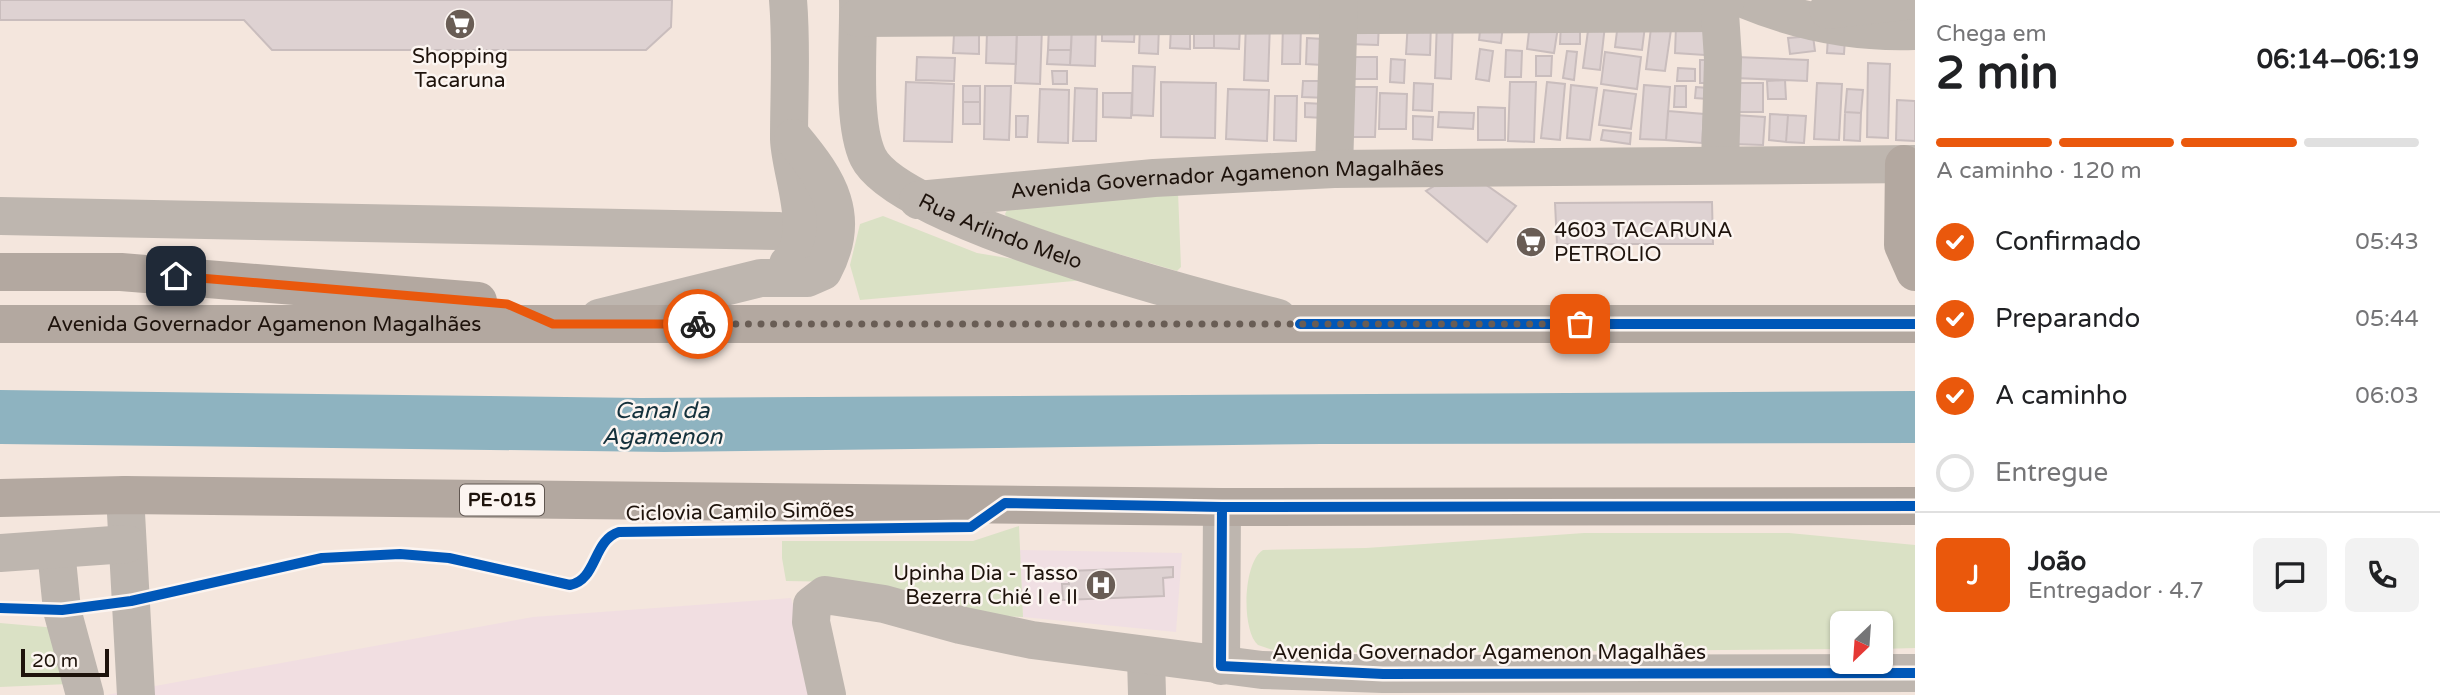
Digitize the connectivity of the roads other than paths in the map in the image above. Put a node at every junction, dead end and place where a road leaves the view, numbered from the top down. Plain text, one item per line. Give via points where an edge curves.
1 (788, 0) edge
2 (1743, 6) edge
3 (1338, 8) edge
4 (858, 9) edge
5 (974, 9) edge
6 (1902, 17) edge
7 (791, 137) junction
8 (1720, 164) junction
9 (1909, 164) edge
10 (1334, 169) junction
11 (918, 200) junction
12 (0, 216) edge
13 (779, 231) junction
14 (0, 272) edge
15 (1915, 272) edge
16 (777, 276) junction
17 (6, 324) edge
18 (564, 324) junction
19 (1300, 324) junction
20 (1915, 324) edge
21 (125, 495) junction
22 (0, 498) edge
23 (1915, 506) edge
24 (1222, 507) junction
25 (127, 544) junction
26 (56, 550) junction
27 (0, 553) edge
28 (1146, 657) junction
29 (1221, 666) junction
30 (1915, 673) edge
31 (1262, 682) edge
32 (1568, 683) edge
33 (1386, 684) edge
34 (85, 695) edge
35 (136, 695) edge
36 (827, 695) edge
37 (1147, 695) edge

1 - 7 street
2 - 3 street
2 - 6 street via 1855,29
2 - 8 street via 1723,59
3 - 5 street
3 - 10 street
4 - 5 street
4 - 11 street, Rua Arlindo Melo via 860,137 870,161 891,184
7 - 13 street
7 - 16 street via 834,201 837,237 823,271 815,277
8 - 9 street, Avenida Governador Agamenon Magalhães
8 - 10 street, Avenida Governador Agamenon Magalhães
9 - 15 highway via 1903,245
10 - 11 street, Avenida Governador Agamenon Magalhães via 1154,178
11 - 19 street, Rua Arlindo Melo via 1002,234 1164,288
12 - 13 street
13 - 16 street
14 - 18 highway via 121,272 507,304
16 - 18 street
17 - 18 highway, Avenida Governador Agamenon Magalhães
18 - 19 highway, Avenida Governador Agamenon Magalhães
19 - 20 highway, Avenida Governador Agamenon Magalhães
21 - 22 highway, PE-015
21 - 24 highway, PE-015
21 - 25 street
23 - 24 highway, PE-015
24 - 29 street
25 - 26 street
25 - 35 street
26 - 27 street
26 - 34 street via 62,610
28 - 29 street, Avenida Governador Agamenon Magalhães
28 - 36 street, Avenida Governador Agamenon Magalhães via 960,625 825,595 812,605 811,622
28 - 37 street
29 - 31 street, Avenida Governador Agamenon Magalhães
30 - 32 street, Avenida Governador Agamenon Magalhães
31 - 33 street, Avenida Governador Agamenon Magalhães
32 - 33 street, Avenida Governador Agamenon Magalhães

